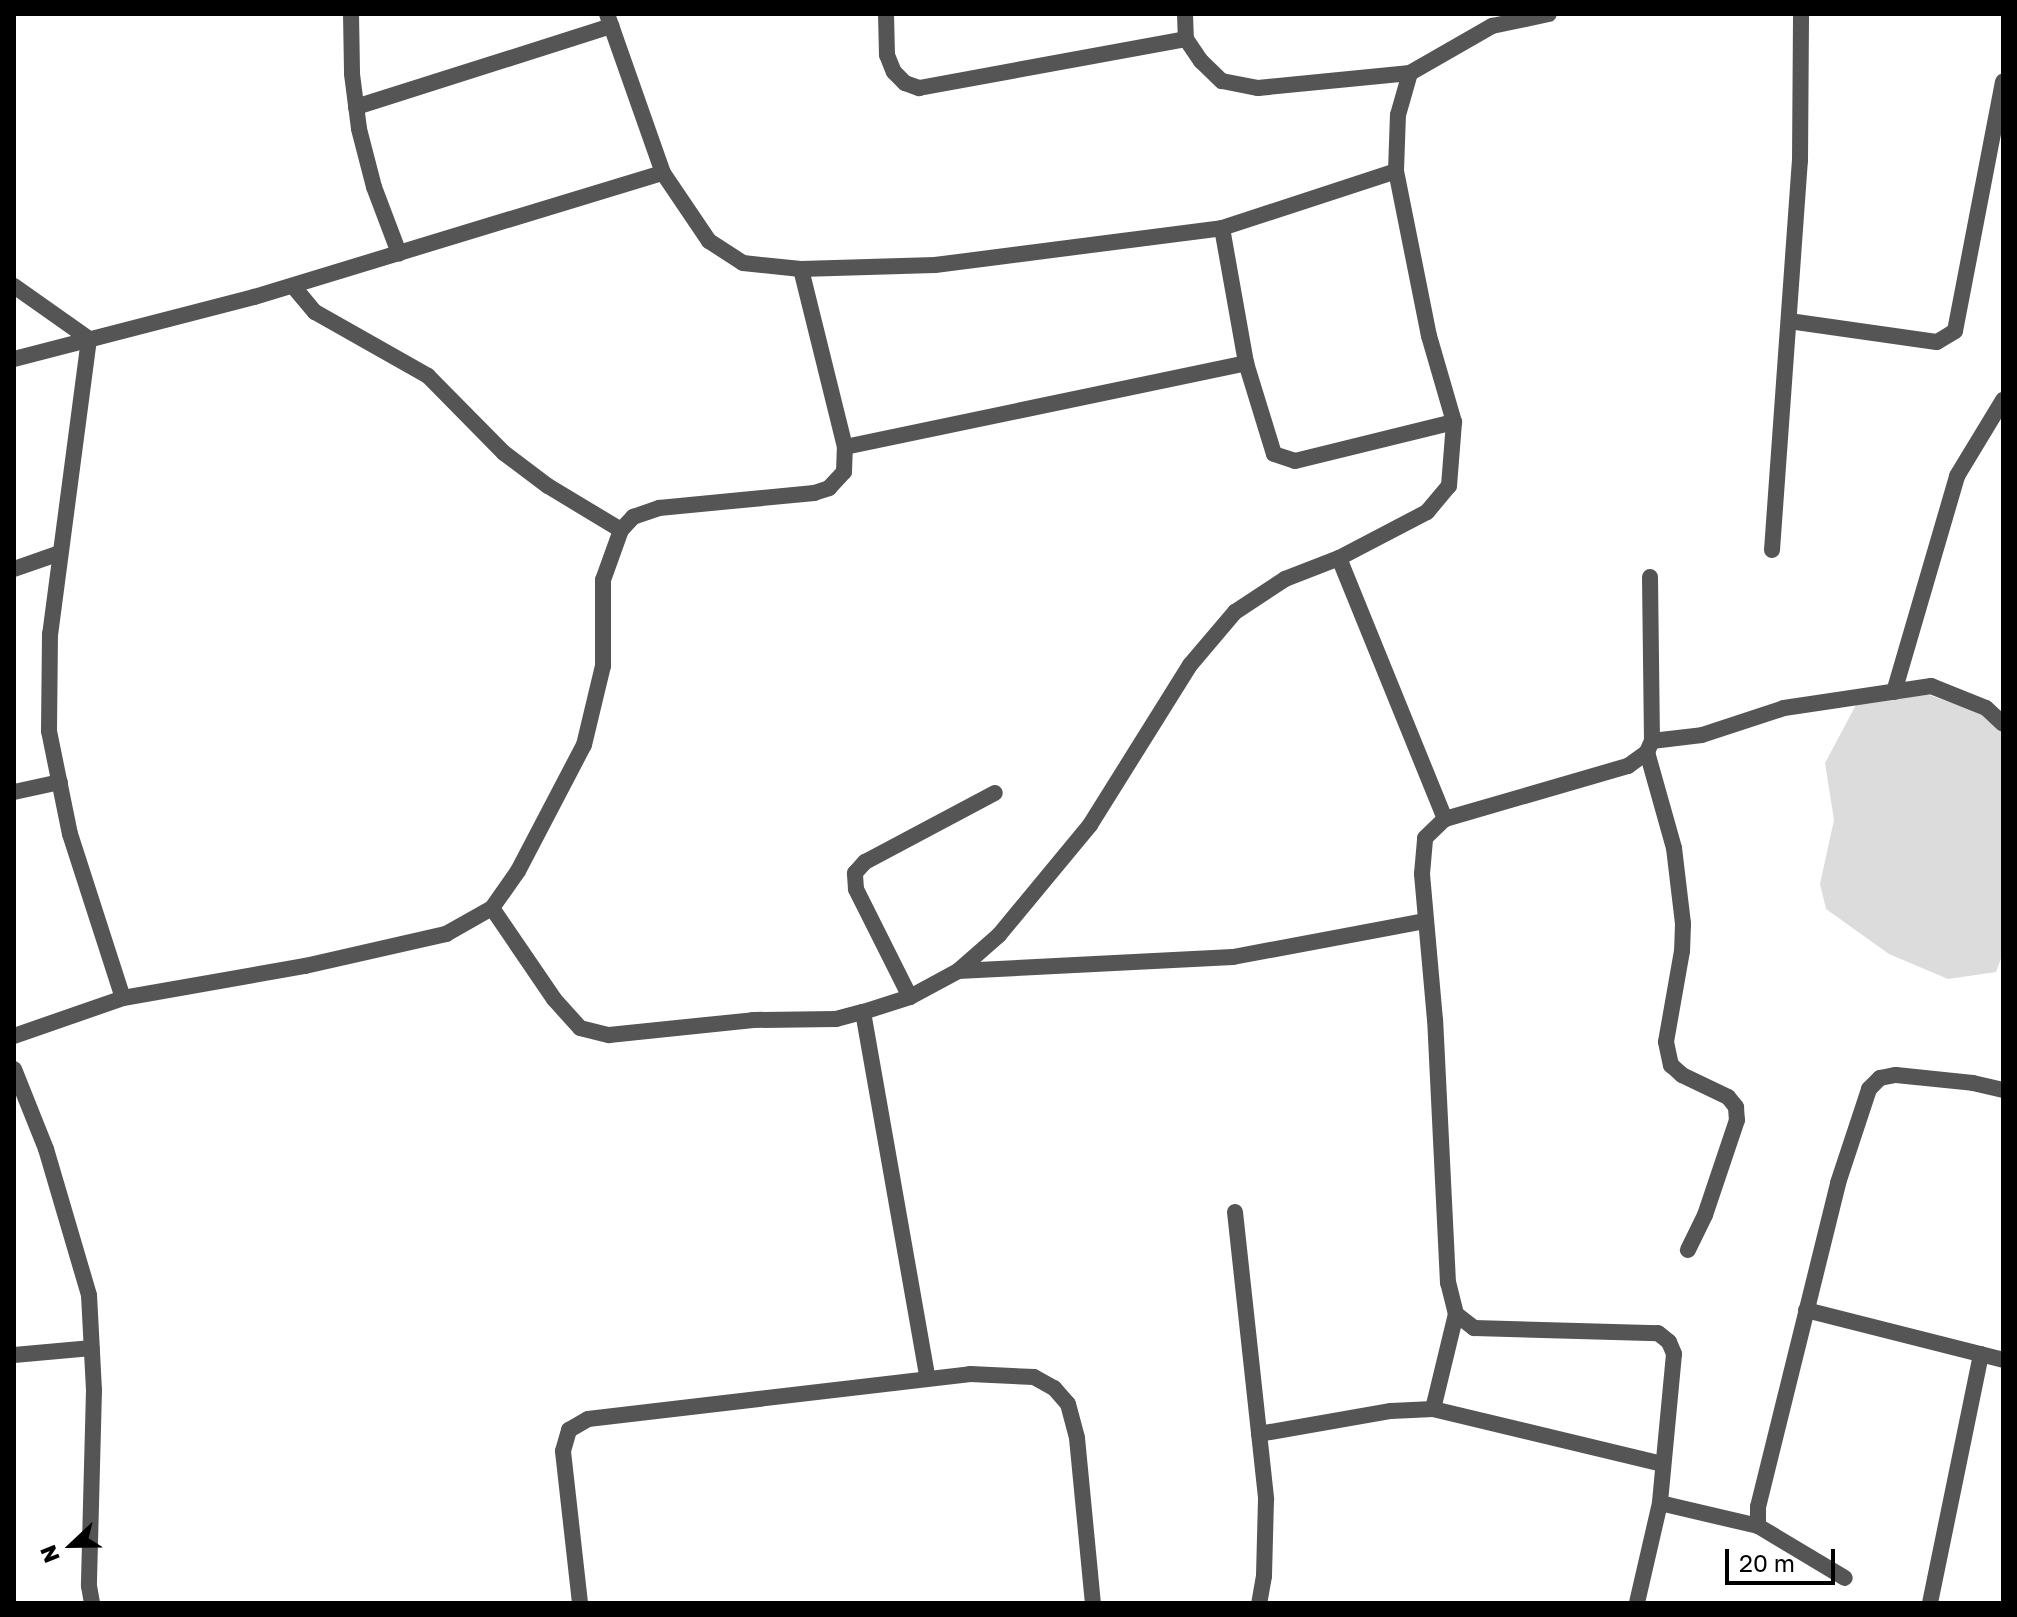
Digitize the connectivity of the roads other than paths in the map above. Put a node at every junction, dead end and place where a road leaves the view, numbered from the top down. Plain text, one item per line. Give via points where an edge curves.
1 (351, 14) edge
2 (886, 14) edge
3 (1185, 14) edge
4 (1549, 14) edge
5 (1801, 14) edge
6 (609, 20) edge
7 (1491, 20) edge
8 (1186, 39) junction
9 (1410, 73) junction
10 (2003, 82) edge
11 (356, 107) junction
12 (1396, 171) junction
13 (663, 173) junction
14 (1222, 228) junction
15 (399, 253) junction
16 (801, 269) junction
17 (14, 286) edge
18 (293, 286) junction
19 (1789, 321) junction
20 (89, 339) junction
21 (14, 359) edge
22 (1246, 363) junction
23 (2003, 400) edge
24 (1454, 422) junction
25 (845, 447) junction
26 (621, 530) junction
27 (1772, 550) dead end
28 (60, 553) junction
29 (1339, 558) junction
30 (14, 569) edge
31 (1650, 577) dead end
32 (1894, 692) junction
33 (2003, 724) edge
34 (1649, 747) junction
35 (60, 782) junction
36 (14, 792) edge
37 (995, 793) dead end
38 (1445, 819) junction
39 (492, 908) junction
40 (1426, 921) junction
41 (958, 971) junction
42 (910, 997) junction
43 (123, 998) junction
44 (863, 1012) junction
45 (14, 1036) edge
46 (14, 1069) edge
47 (2003, 1090) edge
48 (1235, 1212) dead end
49 (1688, 1250) dead end
50 (1806, 1310) junction
51 (1456, 1314) junction
52 (92, 1348) junction
53 (1981, 1354) junction
54 (14, 1355) edge
55 (2003, 1360) edge
56 (927, 1376) junction
57 (1433, 1409) junction
58 (1259, 1434) junction
59 (1662, 1464) junction
60 (1660, 1503) junction
61 (1758, 1526) junction
62 (1845, 1578) dead end
63 (92, 1603) edge
64 (580, 1603) edge
65 (1093, 1603) edge
66 (1259, 1603) edge
67 (1637, 1603) edge
68 (1930, 1603) edge

1 - 11 street
2 - 8 street via 887,55 894,72 919,88
3 - 8 street
4 - 7 street
5 - 19 street via 1800,161
6 - 11 street
6 - 13 street
7 - 9 street
8 - 9 street via 1222,81 1258,88
9 - 12 street via 1398,115
10 - 19 street via 1955,331 1937,342
11 - 15 street via 374,187
12 - 14 street
12 - 24 street via 1429,336
13 - 15 street
13 - 16 street via 709,241 743,263
14 - 16 street via 935,265
14 - 22 street
15 - 18 street
16 - 25 street
17 - 20 street
18 - 20 street
18 - 26 street via 315,312 428,376 504,453
19 - 27 street
20 - 21 street
20 - 28 street
22 - 24 street via 1274,454 1295,461
22 - 25 street
23 - 32 street via 1957,476
24 - 29 street via 1449,486 1427,512
25 - 26 street via 844,472 829,488 659,508 633,517
26 - 39 street via 603,580 603,666 584,745 518,871
28 - 30 street
28 - 35 street via 50,634 49,731
29 - 38 street
29 - 41 street via 1285,579 1235,612 1190,665 1090,825 999,935
31 - 34 street
32 - 33 street via 1931,686 1986,708
32 - 34 street via 1784,708
34 - 38 street via 1628,766
34 - 49 street via 1674,848 1683,924 1666,1042 1671,1065 1728,1097 1736,1107 1737,1120 1719,1174
35 - 36 street
35 - 43 street via 70,834
37 - 42 street via 865,862 855,873 856,889
38 - 40 street via 1425,838
39 - 43 street via 446,934
39 - 44 street via 580,1028 609,1035 753,1020 836,1019
40 - 41 street via 1233,957
40 - 51 street via 1448,1283
41 - 42 street
42 - 44 street
43 - 45 street
44 - 56 street
46 - 52 street via 69,1220 89,1295
47 - 50 street via 1896,1075 1880,1078 1869,1089 1838,1183
48 - 58 street
50 - 53 street
50 - 61 street via 1758,1507
51 - 57 street
51 - 59 street via 1474,1328 1664,1336 1674,1354
52 - 54 street
52 - 63 street
53 - 55 street
53 - 68 street
56 - 64 street via 588,1419 569,1430 563,1451
56 - 65 street via 1034,1377 1068,1404 1077,1438
57 - 58 street
57 - 59 street
58 - 66 street via 1266,1499
59 - 60 street
60 - 61 street
60 - 67 street
61 - 62 street

